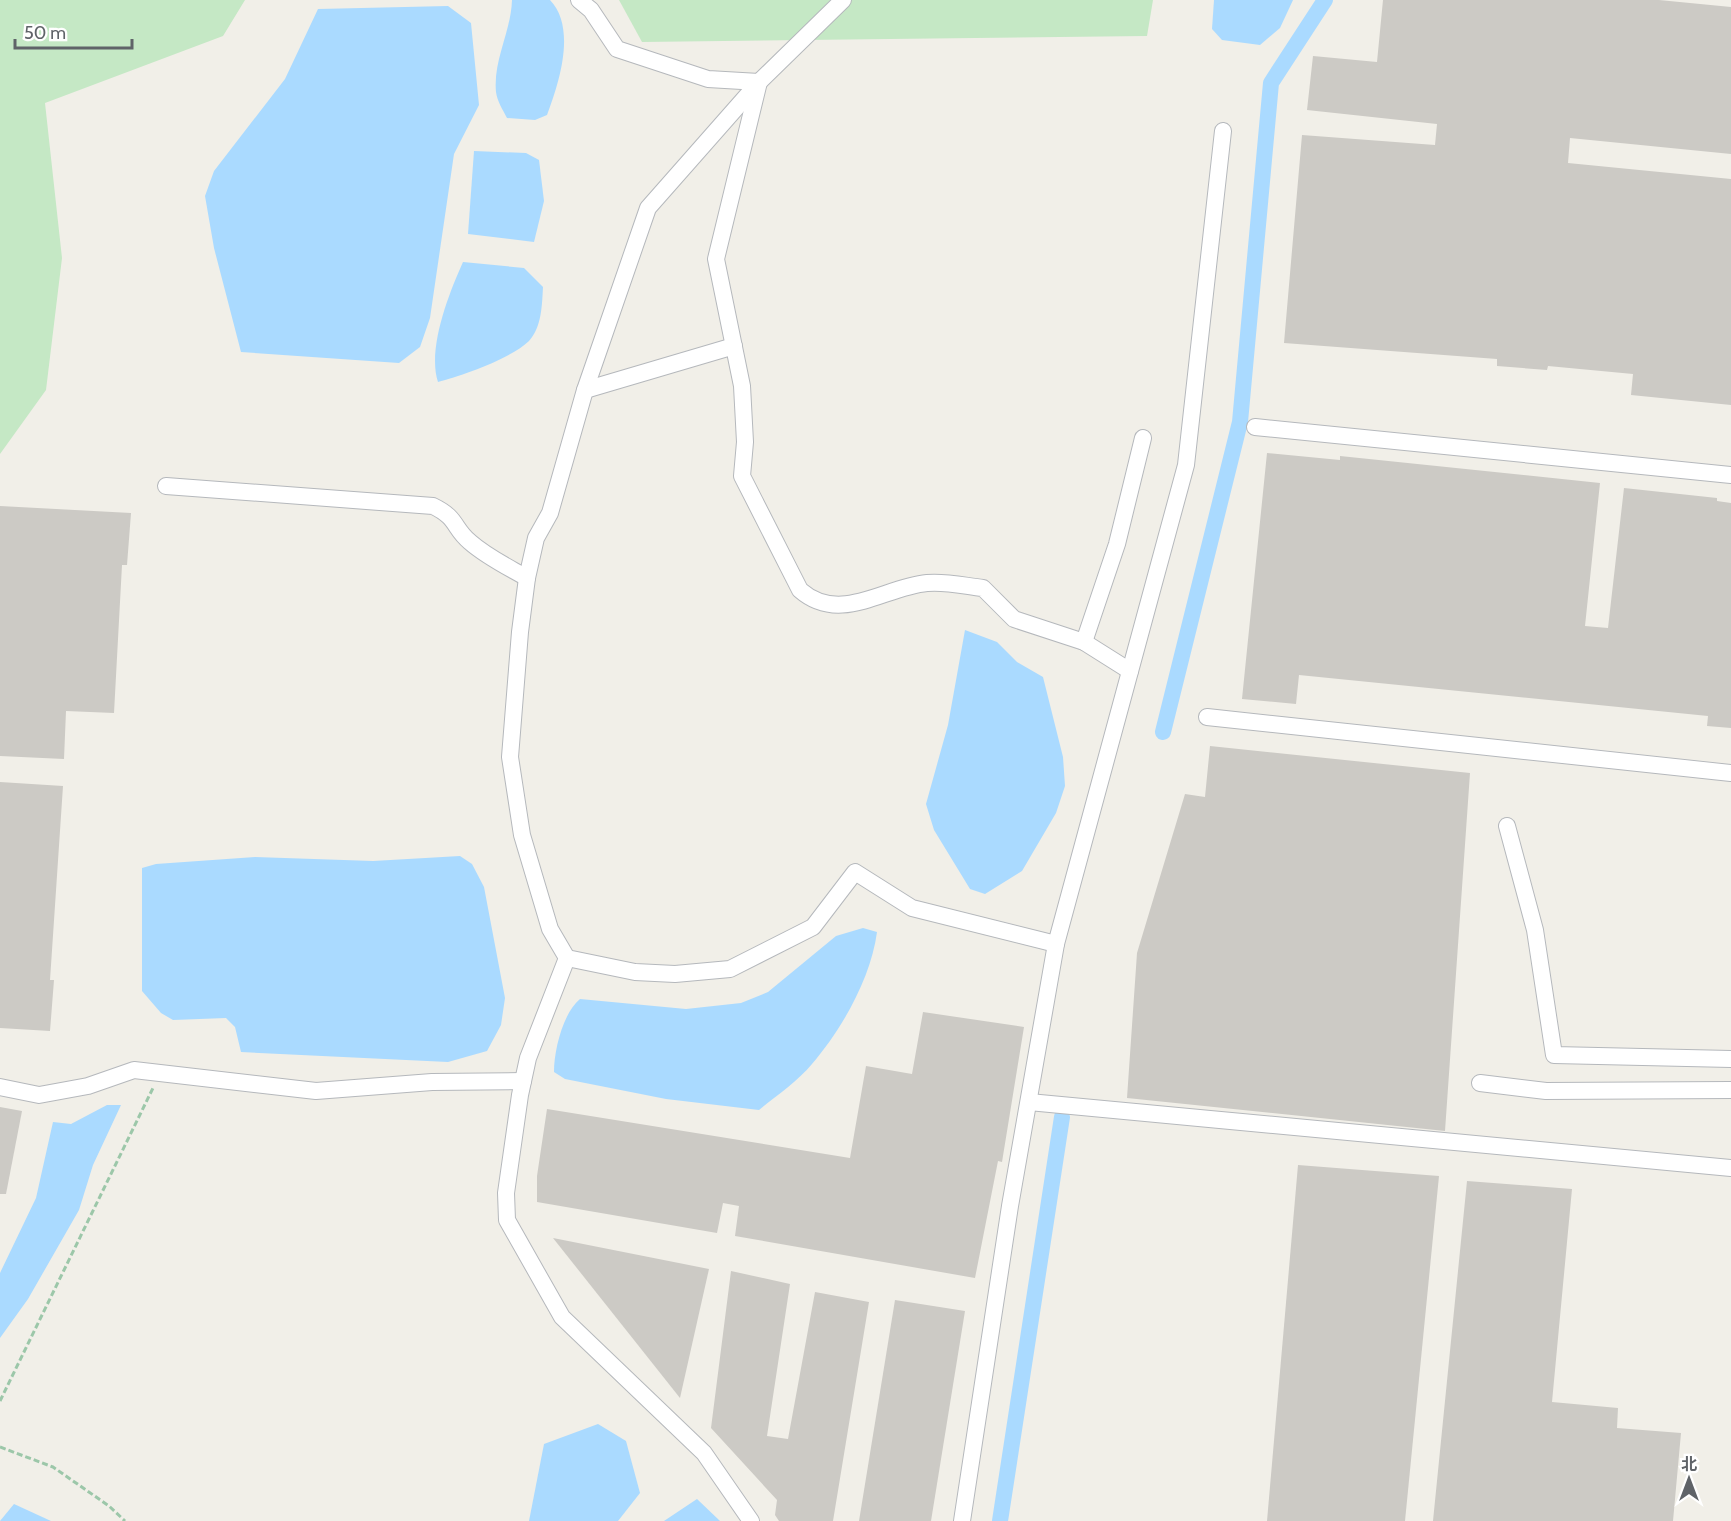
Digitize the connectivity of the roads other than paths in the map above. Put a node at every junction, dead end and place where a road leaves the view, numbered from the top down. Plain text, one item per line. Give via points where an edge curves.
1 (579, 0) edge
2 (843, 0) edge
3 (759, 82) junction
4 (1223, 131) dead end
5 (734, 346) junction
6 (585, 390) junction
7 (1255, 427) dead end
8 (1143, 438) dead end
9 (1731, 475) edge
10 (166, 486) dead end
11 (527, 578) junction
12 (1084, 642) junction
13 (1130, 671) junction
14 (1207, 717) dead end
15 (1731, 773) edge
16 (1507, 825) dead end
17 (1056, 944) junction
18 (567, 958) junction
19 (1731, 1059) edge
20 (523, 1081) junction
21 (1480, 1083) dead end
22 (0, 1087) edge
23 (1731, 1090) edge
24 (1029, 1102) junction
25 (1731, 1168) edge
26 (751, 1521) edge
27 (962, 1521) edge

1 - 3 street via 591,10 617,49 708,80
2 - 3 street
3 - 5 street via 716,259
3 - 6 street via 648,208
4 - 13 street via 1186,465
5 - 6 street
5 - 12 street via 742,386 742,476 800,590 810,598 848,606 927,583 983,588 1014,619
6 - 11 street via 550,513 536,538
7 - 9 street
8 - 12 street via 1117,544
10 - 11 street via 433,506 449,514 467,540 483,553
11 - 18 street via 510,756 522,835 550,929
12 - 13 street
13 - 17 street
14 - 15 street
16 - 19 street via 1535,930 1554,1055
17 - 18 street via 912,908 855,872 813,927 730,969 675,974 635,972
17 - 24 street
18 - 20 street via 528,1058
20 - 22 street via 432,1082 316,1091 134,1070 88,1086 39,1095
20 - 26 street via 506,1193 507,1220 562,1317 704,1453
21 - 23 street via 1546,1091
24 - 25 street
24 - 27 street

